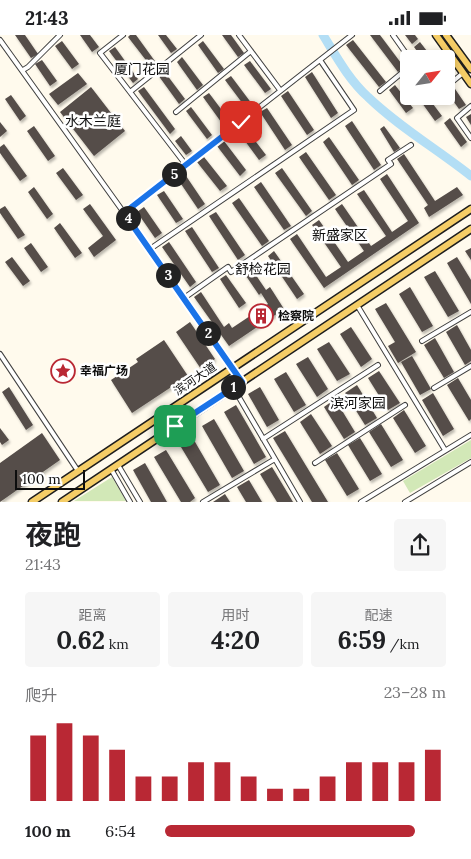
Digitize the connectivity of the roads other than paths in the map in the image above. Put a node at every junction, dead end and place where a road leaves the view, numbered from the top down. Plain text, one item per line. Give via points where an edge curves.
1 (60, 35) edge
2 (123, 35) edge
3 (201, 35) edge
4 (239, 35) edge
5 (352, 35) edge
6 (393, 35) edge
7 (436, 35) edge
8 (446, 35) edge
9 (0, 39) edge
10 (404, 50) edge
11 (251, 51) junction
12 (320, 60) junction
13 (471, 69) edge
14 (23, 70) junction
15 (463, 73) junction
16 (400, 74) edge
17 (455, 80) edge
18 (471, 84) edge
19 (280, 90) junction
20 (380, 91) dead end
21 (130, 92) junction
22 (471, 106) edge
23 (176, 113) dead end
24 (471, 138) edge
25 (411, 145) dead end
26 (186, 165) junction
27 (471, 209) edge
28 (124, 213) junction
29 (471, 229) edge
30 (150, 249) junction
31 (184, 298) junction
32 (357, 305) junction
33 (471, 312) edge
34 (422, 341) dead end
35 (0, 354) edge
36 (378, 365) dead end
37 (471, 366) edge
38 (232, 368) junction
39 (242, 382) junction
40 (232, 387) junction
41 (434, 388) dead end
42 (404, 405) dead end
43 (471, 435) edge
44 (263, 439) junction
45 (445, 450) junction
46 (275, 459) junction
47 (471, 462) edge
48 (314, 463) dead end
49 (118, 465) junction
50 (111, 469) junction
51 (78, 471) junction
52 (32, 501) edge
53 (62, 501) edge
54 (130, 501) edge
55 (140, 501) edge
56 (203, 501) edge
57 (300, 501) edge
58 (361, 501) edge
59 (405, 501) edge

1 - 14 street
2 - 21 street via 100,53
3 - 21 street
4 - 11 street
5 - 12 street
6 - 10 street
7 - 15 main road
8 - 13 main road
9 - 14 street
11 - 19 street
11 - 23 street
12 - 19 street
12 - 30 street via 354,110
14 - 28 street
15 - 17 street
15 - 18 main road
16 - 20 street
19 - 26 street
21 - 26 street
22 - 24 street via 457,119
25 - 31 street via 388,160 391,164 231,272 228,267
26 - 28 street
27 - 38 main road, 滨河大道
28 - 30 street
29 - 32 main road
30 - 31 street
31 - 38 street
32 - 39 main road
32 - 45 street
33 - 34 street
35 - 51 street
36 - 44 street
37 - 41 street
38 - 39 street
38 - 51 main road, 滨河大道
39 - 40 main road
40 - 44 street
40 - 49 main road
42 - 48 street
43 - 45 street
44 - 46 street
45 - 58 street
46 - 56 street
46 - 57 street
47 - 59 street
49 - 50 main road
49 - 55 street
50 - 53 main road
50 - 54 street
51 - 52 main road, 滨河大道

